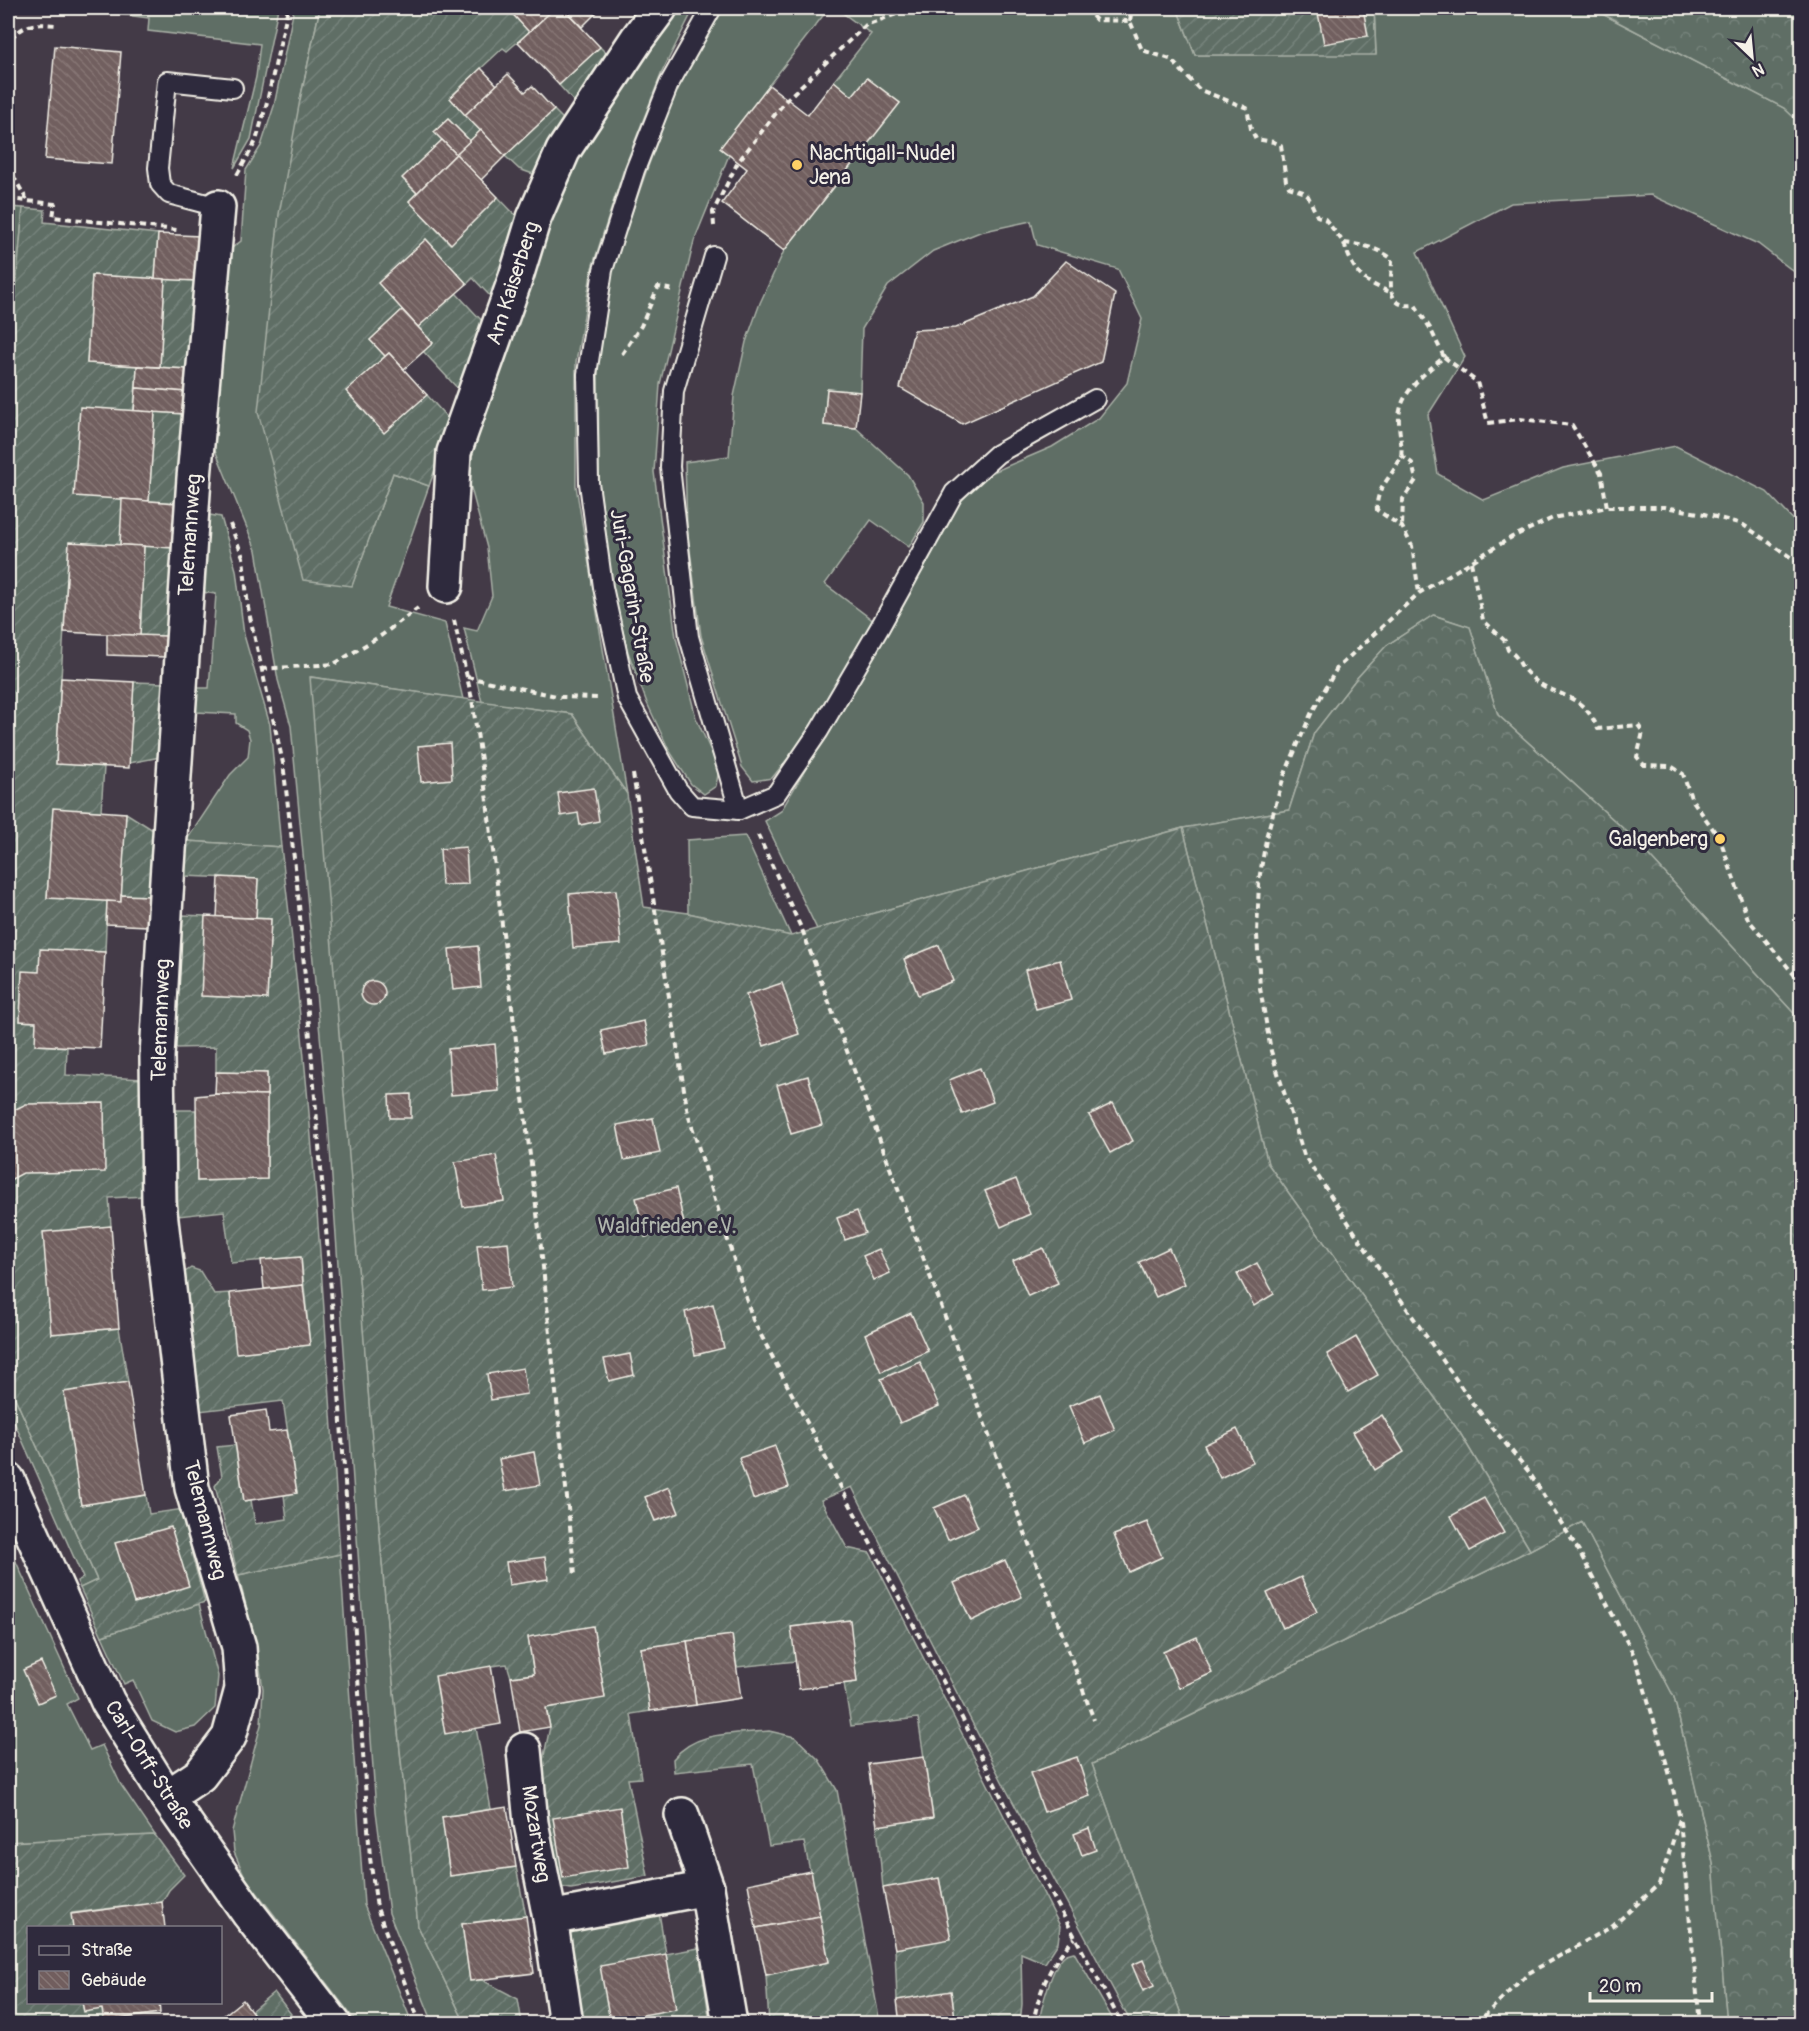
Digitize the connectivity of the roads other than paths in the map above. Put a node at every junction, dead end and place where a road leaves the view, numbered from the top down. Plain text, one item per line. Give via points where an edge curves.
1 (660, 8) edge
2 (712, 8) edge
3 (233, 88) dead end
4 (217, 220) joint
5 (714, 256) road end
6 (1095, 399) dead end
7 (446, 586) road end
8 (739, 810) junction
9 (8, 1480) edge
10 (524, 1749) dead end
11 (167, 1797) junction
12 (682, 1815) dead end
13 (707, 1888) junction
14 (550, 1918) junction
15 (334, 2024) edge
16 (566, 2024) edge
17 (730, 2024) edge

1 - 7 street, Am Kaiserberg via 563,152 534,218 454,452
2 - 8 lane, Juri-Gagarin-Straße via 669,84 635,170 603,270 587,374 589,483 603,587 627,698 678,790 692,806
3 - 4 lane via 167,81 158,168 160,184 169,194
4 - 11 street, Telemannweg via 193,490 157,1057 159,1203 192,1488 238,1647 242,1689 229,1737 200,1775
5 - 8 lane via 674,391 670,467 689,638
6 - 8 lane, Juri-Gagarin-Straße via 998,454 954,493 819,731 776,794
9 - 11 street, Carl-Orff-Straße via 108,1701
10 - 14 street, Mozartweg via 531,1823
11 - 15 street, Carl-Orff-Straße via 249,1914
12 - 13 street
13 - 14 street
13 - 17 street
14 - 16 street, Mozartweg

